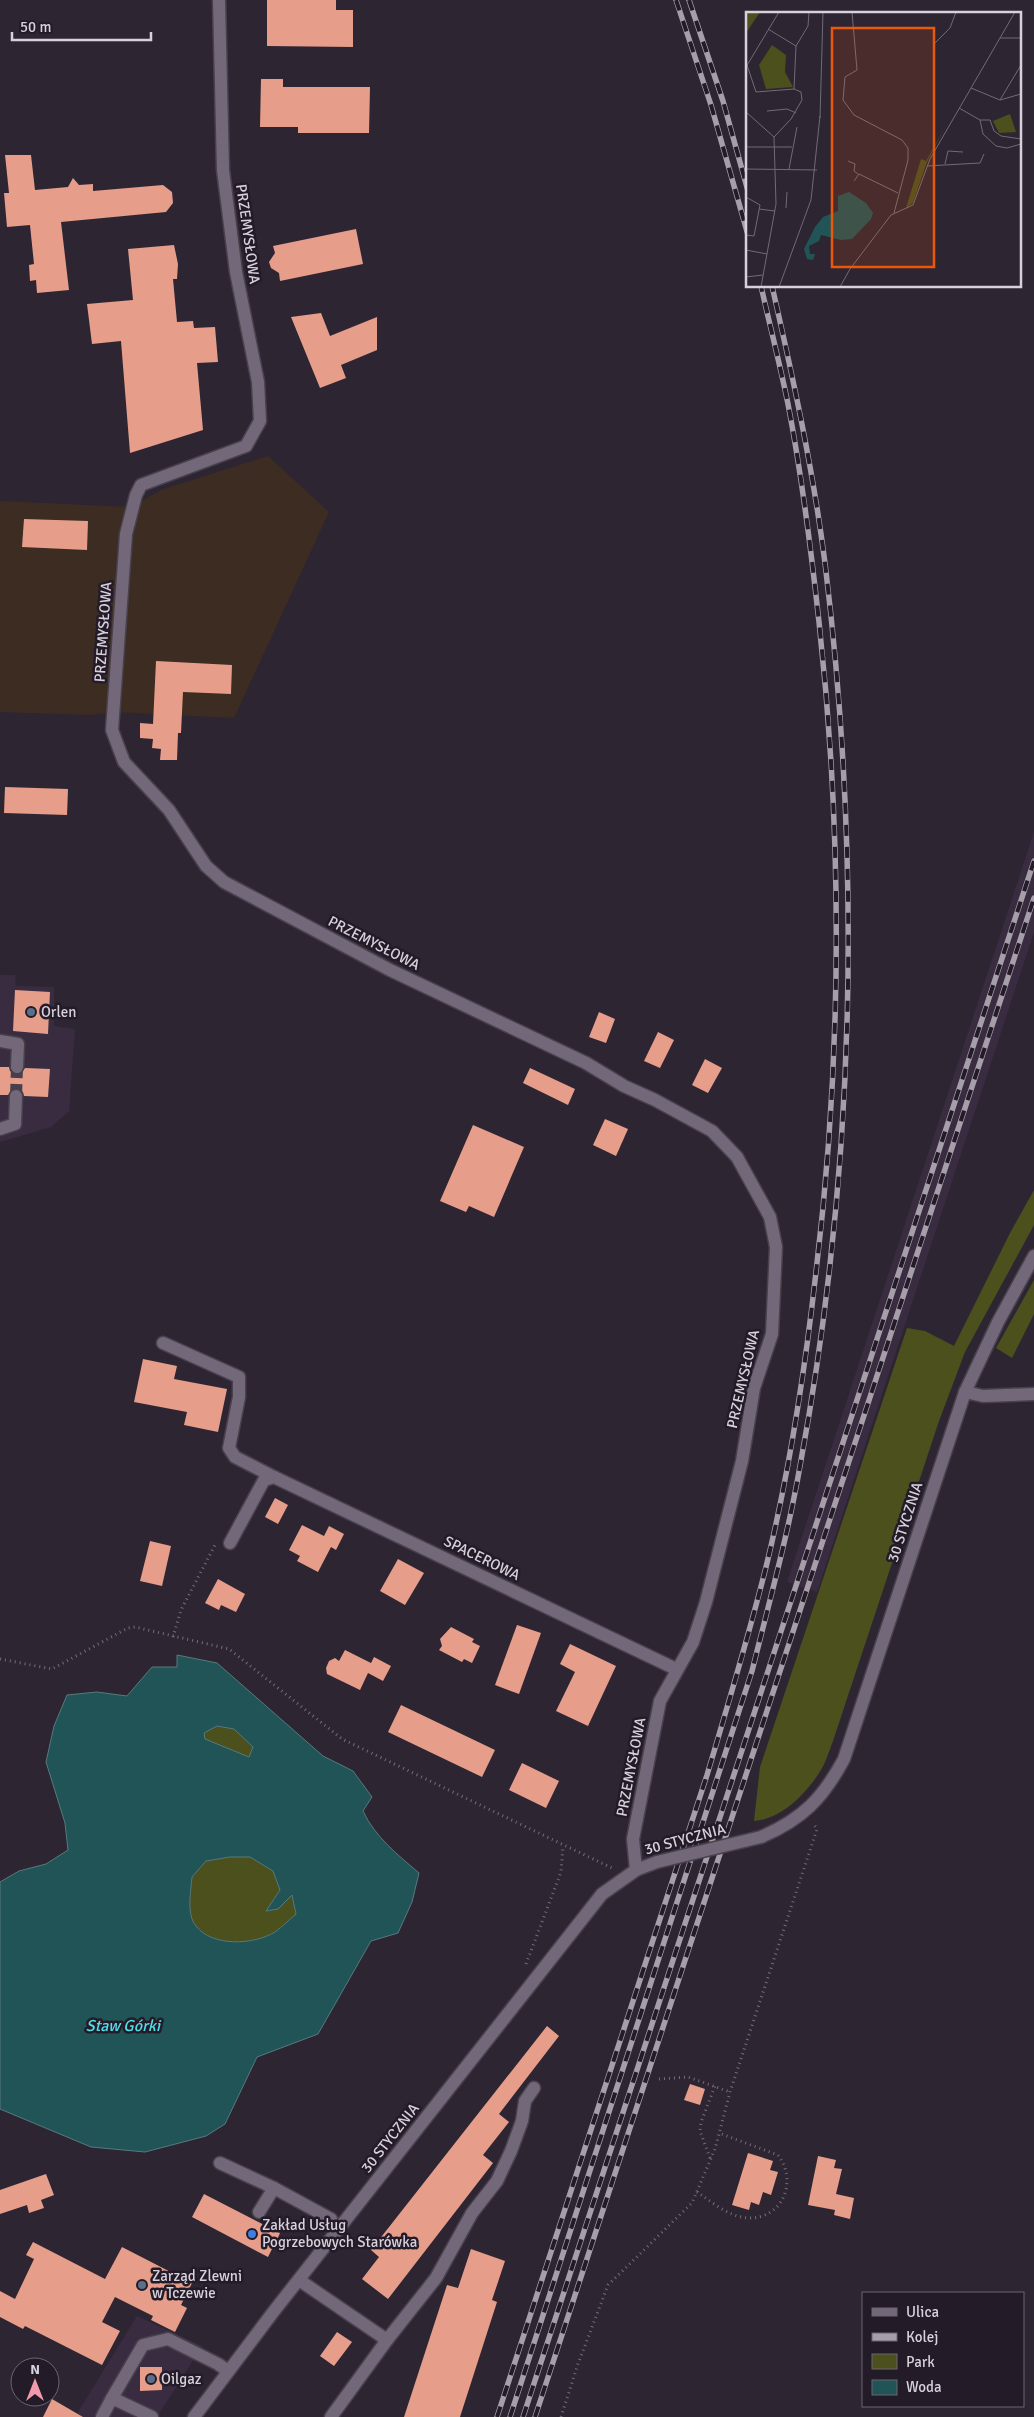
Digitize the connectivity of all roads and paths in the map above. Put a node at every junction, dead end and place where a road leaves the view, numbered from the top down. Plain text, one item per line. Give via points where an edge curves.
1 (219, 0) edge
2 (0, 1041) edge
3 (17, 1067) tunnel mouth
4 (16, 1096) tunnel mouth
5 (0, 1128) edge
6 (1034, 1256) edge
7 (163, 1343) dead end
8 (965, 1392) junction
9 (1034, 1394) edge
10 (274, 1477) junction
11 (218, 1541) dead end
12 (230, 1544) dead end
13 (173, 1637) junction
14 (0, 1659) edge
15 (676, 1669) junction
16 (805, 1812) junction
17 (563, 1846) junction
18 (615, 1869) dead end
19 (636, 1870) junction
20 (526, 1964) dead end
21 (659, 2079) dead end
22 (714, 2086) junction
23 (534, 2088) dead end
24 (730, 2092) junction
25 (720, 2134) junction
26 (711, 2158) junction
27 (220, 2162) dead end
28 (274, 2188) junction
29 (697, 2192) junction
30 (259, 2212) dead end
31 (331, 2219) dead end
32 (299, 2280) junction
33 (387, 2340) junction
34 (228, 2371) junction
35 (112, 2398) junction
36 (102, 2417) edge
37 (152, 2417) edge
38 (194, 2417) edge
39 (331, 2417) edge
40 (561, 2417) edge

1 - 15 street, PRZEMYSŁOWA via 223,170 236,272 258,382 260,421 246,446 141,485 136,495 126,534 112,730 124,762 170,810 206,866 224,882 390,970 586,1063 712,1131 737,1156 770,1217 776,1247 772,1334 754,1388 742,1461 706,1602 693,1642
2 - 3 street via 18,1044
4 - 5 street via 15,1124
6 - 8 street, 30 STYCZNIA
7 - 10 street, SPACEROWA via 239,1377 239,1397 229,1448 235,1457
8 - 9 street via 983,1396
8 - 16 street, 30 STYCZNIA via 844,1759 828,1786
10 - 12 street via 264,1480
10 - 15 street, SPACEROWA
11 - 13 path via 182,1610
13 - 14 path via 128,1628 52,1670
13 - 17 path via 229,1649 342,1739
15 - 19 street, PRZEMYSŁOWA via 660,1701 633,1839
16 - 19 street, 30 STYCZNIA, bridge via 761,1837
16 - 24 path via 817,1829
17 - 18 path
17 - 20 path via 561,1872
19 - 32 street, 30 STYCZNIA via 602,1894
21 - 22 path via 688,2077
22 - 24 path
22 - 26 path via 700,2122 700,2131
23 - 33 street via 525,2101 522,2121 497,2180 472,2213 436,2278
24 - 25 path
25 - 26 path
25 - 29 path via 778,2155 788,2175 783,2200 776,2210 748,2218 723,2209
26 - 29 path
27 - 28 street
28 - 30 street
28 - 31 street
29 - 40 path via 692,2203 608,2286
32 - 33 street
32 - 34 street, 30 STYCZNIA
33 - 39 street
34 - 35 street via 168,2339 143,2345
34 - 38 street, 30 STYCZNIA
35 - 36 street
35 - 37 street

